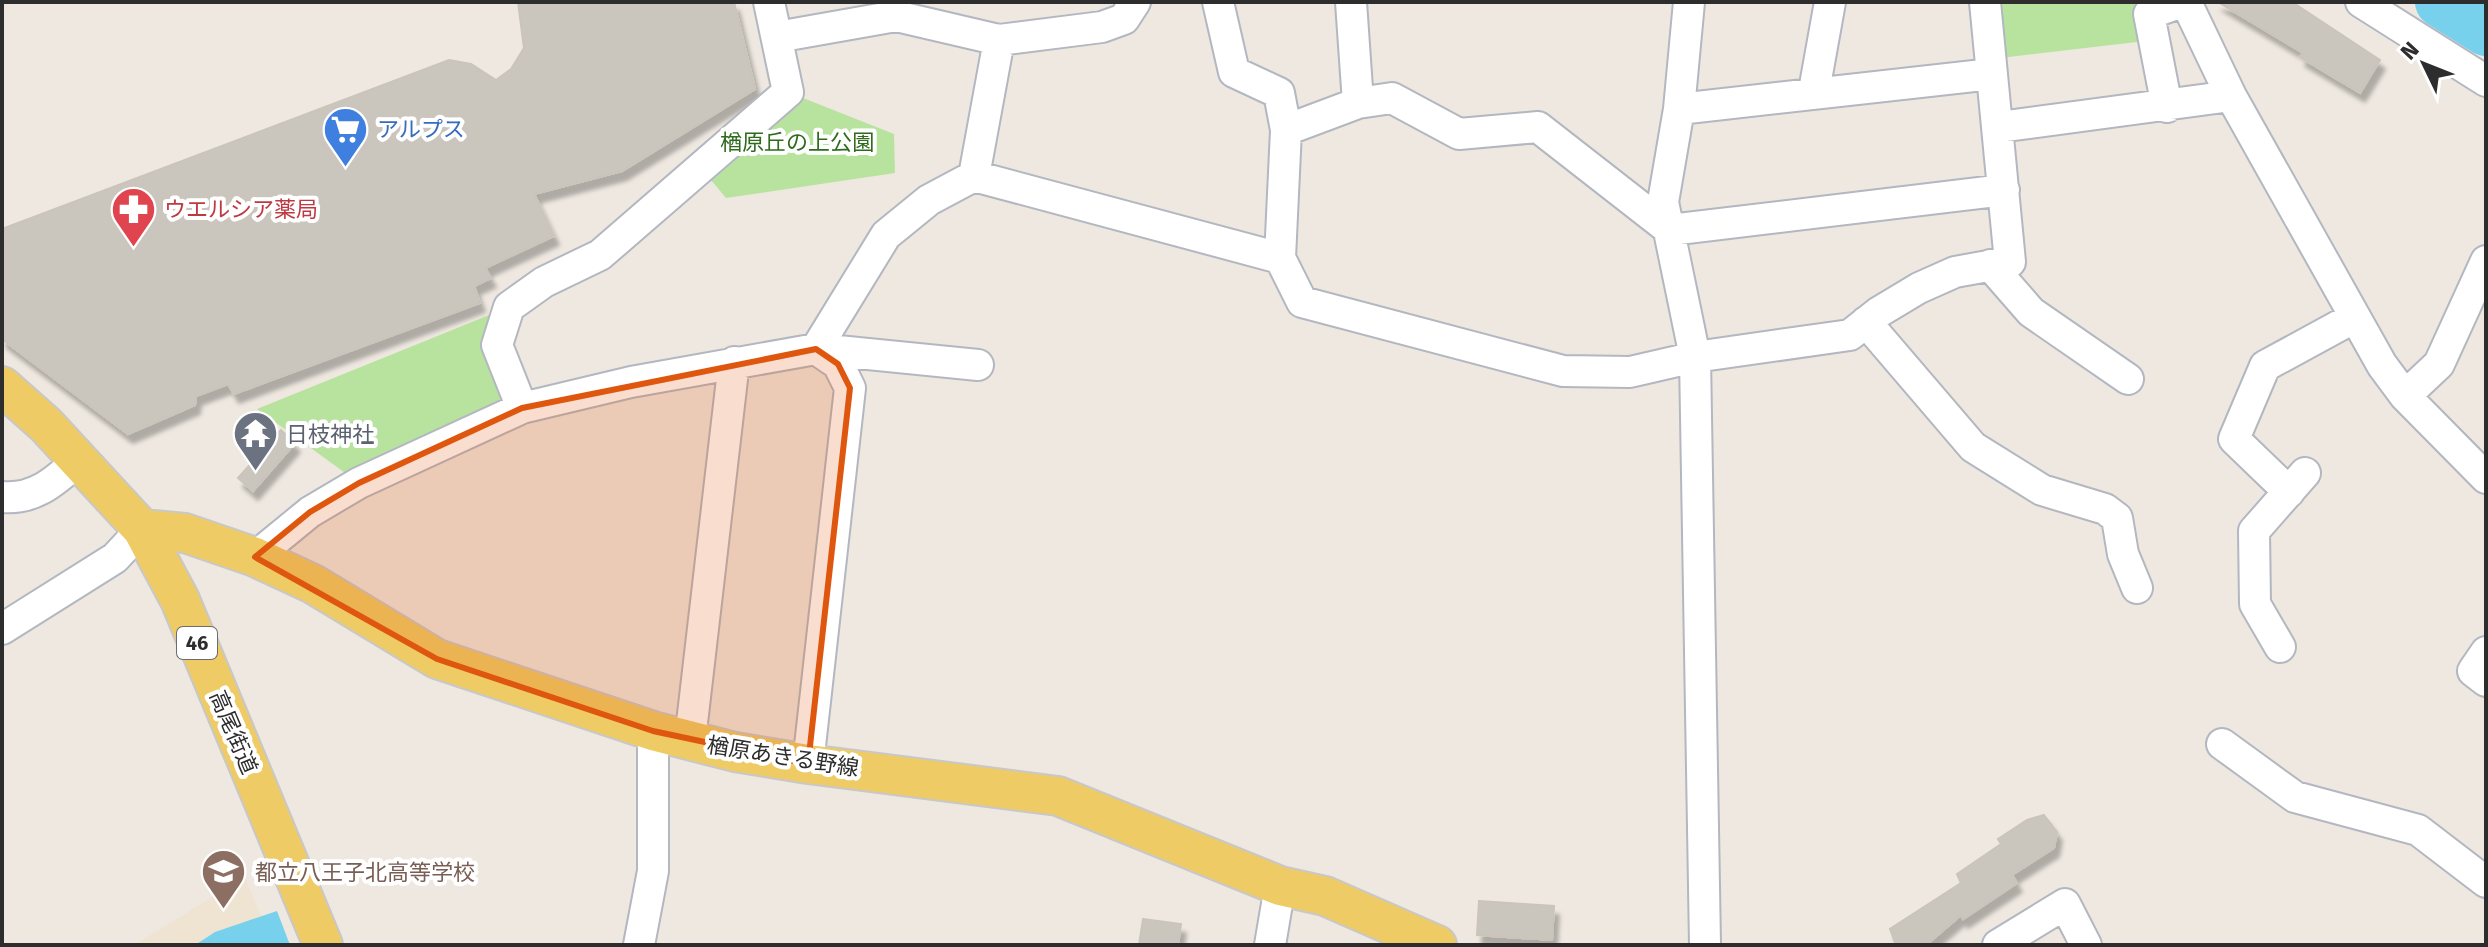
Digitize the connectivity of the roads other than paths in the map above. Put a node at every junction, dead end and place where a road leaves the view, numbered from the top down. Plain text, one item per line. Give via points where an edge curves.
1 (769, 2) edge
2 (1135, 2) edge
3 (1218, 2) edge
4 (1351, 2) edge
5 (1689, 2) edge
6 (1830, 2) edge
7 (1985, 2) edge
8 (2184, 2) edge
9 (2361, 2) edge
10 (777, 37) junction
11 (999, 40) junction
12 (1992, 74) junction
13 (2486, 81) edge
14 (1814, 91) junction
15 (2231, 96) junction
16 (1358, 103) junction
17 (2167, 107) junction
18 (1679, 109) junction
19 (1999, 127) junction
20 (1286, 130) junction
21 (974, 176) junction
22 (2004, 190) junction
23 (1670, 230) junction
24 (1280, 258) junction
25 (2486, 261) edge
26 (1990, 265) junction
27 (2355, 317) junction
28 (1866, 322) junction
29 (816, 349) junction
30 (1695, 357) junction
31 (734, 362) junction
32 (978, 365) dead end
33 (2128, 379) dead end
34 (2, 386) edge
35 (2405, 396) junction
36 (522, 408) junction
37 (79, 460) junction
38 (2486, 478) edge
39 (2, 497) edge
40 (142, 529) junction
41 (255, 557) junction
42 (2137, 588) dead end
43 (2, 629) edge
44 (2280, 647) dead end
45 (2486, 652) edge
46 (2486, 681) edge
47 (653, 731) junction
48 (690, 740) junction
49 (2222, 744) dead end
50 (808, 764) junction
51 (2486, 882) edge
52 (1280, 886) junction
53 (323, 945) edge
54 (639, 945) edge
55 (1270, 945) edge
56 (1437, 945) edge
57 (1705, 945) edge
58 (1998, 945) edge
59 (2086, 945) edge

1 - 10 street
2 - 11 street via 1124,19 1102,27
3 - 20 street via 1234,72 1279,93
4 - 16 street
5 - 18 street
6 - 14 street
7 - 12 street
8 - 15 street
8 - 17 street via 2149,14
9 - 13 street
10 - 11 street via 896,16
10 - 36 street via 788,92 600,255 544,282 509,307 497,345
11 - 21 street
12 - 14 street
12 - 19 street
14 - 18 street
15 - 17 street
15 - 27 street
16 - 20 street
16 - 23 street via 1392,98 1459,134 1538,127
17 - 19 street
18 - 23 street via 1663,202
19 - 22 street
20 - 24 street
21 - 24 street
21 - 29 street via 929,200 886,235
22 - 23 street
22 - 26 street via 2010,262
23 - 30 street
24 - 30 street via 1302,302 1563,371 1630,372
25 - 35 street via 2439,364
26 - 28 street via 1955,272 1919,288
26 - 33 street via 2031,312
27 - 35 street
27 - 44 street via 2265,366 2234,439 2297,482 2254,531 2255,604
28 - 30 street via 1850,335
28 - 42 street via 1973,447 2042,490 2105,509 2117,518 2123,554
29 - 31 street
29 - 32 street
29 - 50 street via 838,364 850,388
30 - 57 street
31 - 36 street
31 - 48 street
34 - 37 main road, 高尾街道 / 46
35 - 38 street
36 - 41 street via 359,483 310,512
37 - 39 street via 53,483 22,499
37 - 40 main road, 高尾街道 / 46
40 - 41 main road, 楢原あきる野線 via 185,533
40 - 43 street via 115,558
40 - 53 main road, 高尾街道 / 46 via 180,600
41 - 47 main road, 楢原あきる野線 via 313,584 437,659
45 - 46 street via 2473,671
47 - 48 main road, 楢原あきる野線
47 - 54 street via 653,871
48 - 50 main road, 楢原あきる野線
49 - 51 street via 2295,797 2418,830
50 - 52 main road, 楢原あきる野線 via 1058,796
52 - 55 street
52 - 56 main road, 楢原あきる野線 via 1325,896
58 - 59 street via 2065,904

